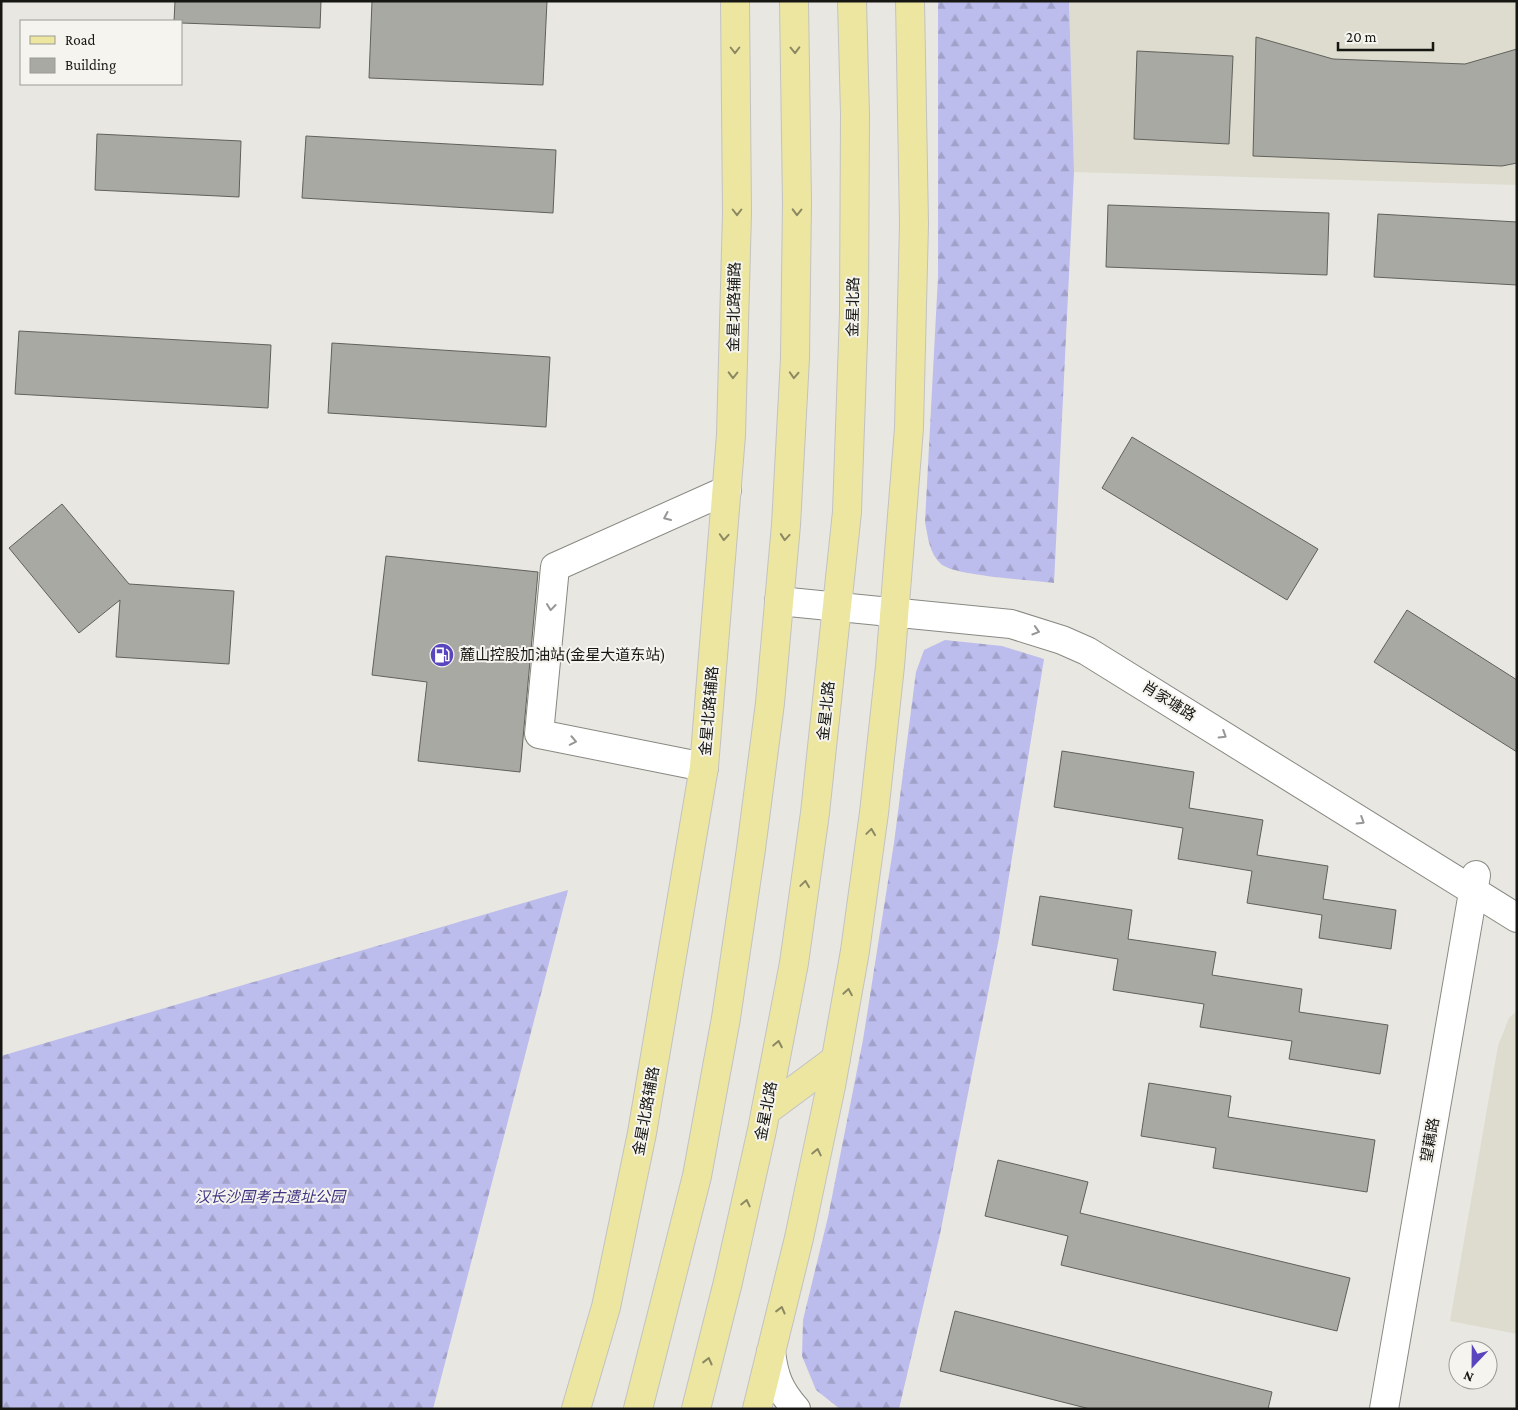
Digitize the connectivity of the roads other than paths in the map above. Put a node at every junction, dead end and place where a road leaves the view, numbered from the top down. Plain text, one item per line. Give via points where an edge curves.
1 (735, 1) edge
2 (794, 1) edge
3 (852, 1) edge
4 (910, 1) edge
5 (727, 490) junction
6 (780, 593) junction
7 (838, 598) junction
8 (895, 603) junction
9 (704, 767) junction
10 (1483, 886) junction
11 (1517, 896) edge
12 (1517, 918) edge
13 (836, 1059) junction
14 (766, 1110) junction
15 (771, 1352) junction
16 (576, 1409) edge
17 (638, 1409) edge
18 (696, 1409) edge
19 (757, 1409) edge
20 (796, 1409) edge
21 (1384, 1409) edge
22 (1402, 1409) edge

1 -> 5 main road, 金星北路辅路 via 737,213
2 -> 6 main road via 795,358
3 - 7 main road, 金星北路 via 854,312 847,512
4 - 8 main road via 914,224 909,418
5 -> 9 main road, 金星北路辅路
5 -> 9 street via 555,567 539,734
6 - 7 street, 肖家塘路
6 - 17 main road via 770,703 726,1018 696,1176
7 - 8 street, 肖家塘路
14 -> 7 main road, 金星北路 via 794,963 816,813
8 - 10 street, 肖家塘路 via 1011,624 1087,650
13 -> 8 main road via 874,813
9 - 16 main road, 金星北路辅路 via 642,1134 606,1307
10 - 11 street, 肖家塘路
10 - 12 street, 肖家塘路
10 - 21 street, 望藕路
10 - 22 street, 望藕路
13 - 14 main road
15 -> 13 main road
18 -> 14 main road, 金星北路
15 - 19 main road
15 - 20 street via 778,1386

